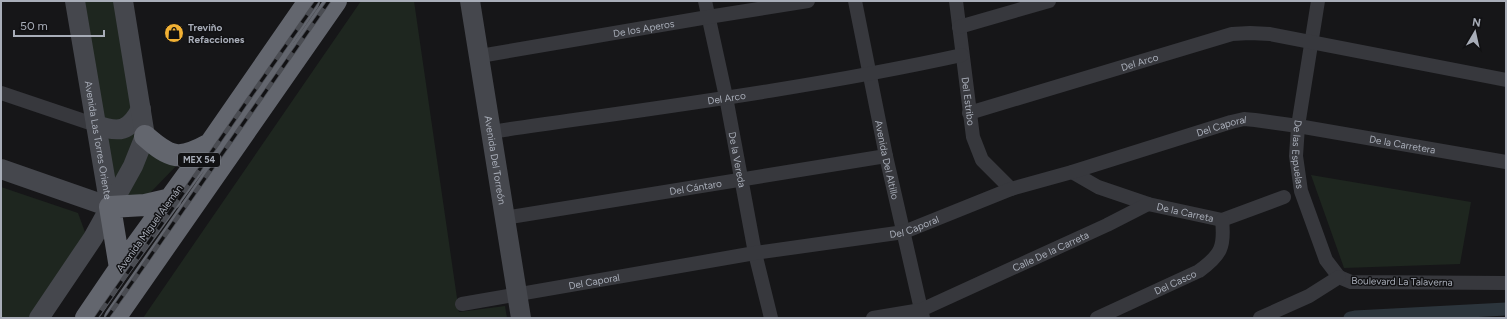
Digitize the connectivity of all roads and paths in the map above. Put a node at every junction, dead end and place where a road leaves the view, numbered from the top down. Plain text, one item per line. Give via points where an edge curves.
1 (75, 1) edge
2 (123, 1) edge
3 (309, 1) edge
4 (336, 1) edge
5 (470, 1) edge
6 (705, 1) edge
7 (808, 1) edge
8 (855, 1) edge
9 (956, 1) edge
10 (1049, 1) edge
11 (1318, 1) edge
12 (708, 17) junction
13 (959, 27) junction
14 (1312, 42) junction
15 (962, 55) junction
16 (480, 56) junction
17 (871, 74) junction
18 (1506, 80) edge
19 (1, 93) edge
20 (726, 97) junction
21 (141, 109) junction
22 (970, 113) junction
23 (96, 125) junction
24 (1298, 126) junction
25 (490, 132) junction
26 (145, 136) junction
27 (210, 144) junction
28 (886, 156) junction
29 (1506, 162) edge
30 (1, 169) edge
31 (1072, 172) junction
32 (742, 179) junction
33 (1011, 189) junction
34 (1284, 197) dead end
35 (171, 199) junction
36 (1148, 204) junction
37 (110, 207) junction
38 (504, 218) junction
39 (1222, 220) junction
40 (904, 232) junction
41 (756, 254) junction
42 (120, 268) junction
43 (1338, 277) junction
44 (1506, 283) edge
45 (517, 295) junction
46 (462, 304) dead end
47 (922, 314) edge
48 (39, 318) edge
49 (86, 318) edge
50 (115, 318) edge
51 (521, 318) edge
52 (771, 318) edge
53 (873, 318) edge
54 (1097, 318) edge
55 (1260, 318) edge

1 - 23 street, Avenida Las Torres Oriente
2 - 21 street
3 - 27 highway, Avenida Miguel Alemán / MEX 54
4 - 50 highway, MEX 54
5 - 16 street, Avenida Del Torreón
6 - 12 street, De la Vereda
7 - 12 street, De los Aperos
8 - 17 street, Avenida Del Altillo
9 - 13 street, Del Estribo
10 - 13 street
11 - 14 street, De las Espuelas
12 - 16 street, De los Aperos
12 - 20 street, De la Vereda
13 - 15 street, Del Estribo
14 - 18 street
14 - 22 street, Del Arco via 1270,34 1232,34
14 - 24 street, De las Espuelas
15 - 17 street, Del Arco
15 - 22 street, Del Estribo
16 - 25 street, Avenida Del Torreón
17 - 20 street, Del Arco
17 - 28 street, Avenida Del Altillo
19 - 23 street
20 - 25 street, Del Arco
20 - 32 street, De la Vereda
21 - 23 street via 135,121 128,127 108,129
21 - 26 street
22 - 33 street, Del Estribo via 973,137 982,160
23 - 37 street, Avenida Las Torres Oriente
24 - 29 street, De la Carretera
24 - 31 street, Del Caporal via 1244,119
24 - 43 street, De las Espuelas via 1296,156 1301,190 1326,260
25 - 38 street, Avenida Del Torreón
26 - 27 highway via 160,150 175,156 191,154
26 - 37 street, Avenida Las Torres Oriente via 133,166
27 - 35 highway, Avenida Miguel Alemán / MEX 54
28 - 32 street, Del Cántaro
28 - 40 street, Avenida Del Altillo
30 - 37 street
31 - 33 street, Del Caporal
31 - 36 street via 1098,187
32 - 38 street, Del Cántaro
32 - 41 street, De la Vereda
33 - 40 street, Del Caporal
34 - 39 street
35 - 37 highway
35 - 42 highway, Avenida Miguel Alemán / MEX 54
36 - 39 street, De la Carreta
36 - 47 street, Calle De la Carreta
37 - 42 highway
37 - 48 street via 93,238
38 - 45 street, Avenida Del Torreón
39 - 54 street, Del Casco via 1224,237 1217,255 1210,263 1199,271
40 - 41 street, Del Caporal
40 - 47 street, Avenida Del Altillo
41 - 45 street, Del Caporal
41 - 52 street, De la Vereda
42 - 49 highway, Avenida Miguel Alemán / MEX 54
43 - 44 street, Boulevard La Talaverna via 1351,282
43 - 55 street, Boulevard La Talaverna via 1309,296
45 - 46 street, Del Caporal
45 - 51 street, Avenida Del Torreón
47 - 53 street, Calle De la Carreta

